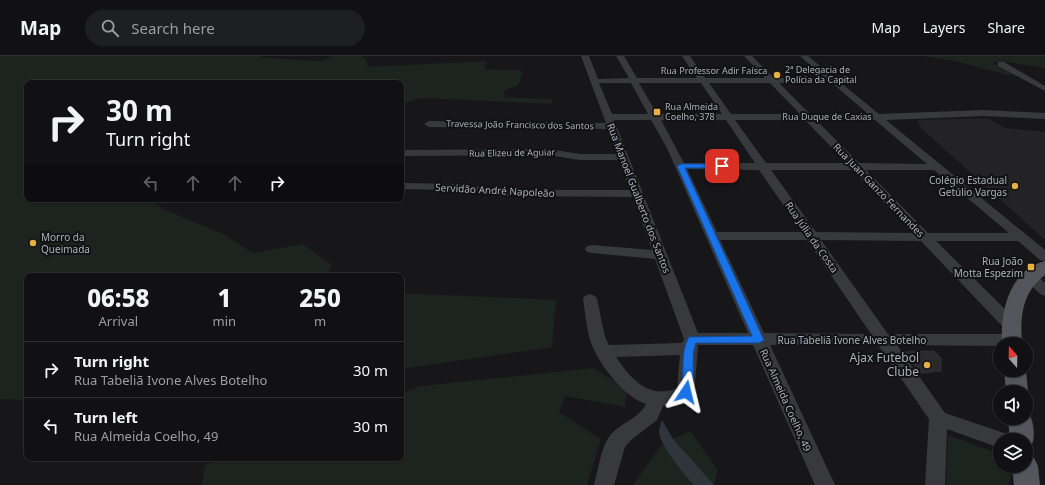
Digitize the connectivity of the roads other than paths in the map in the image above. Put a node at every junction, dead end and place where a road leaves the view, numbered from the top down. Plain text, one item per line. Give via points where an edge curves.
1 (585, 56) edge
2 (620, 56) edge
3 (686, 56) edge
4 (748, 56) edge
5 (804, 56) edge
6 (1001, 64) dead end
7 (833, 80) junction
8 (594, 81) junction
9 (635, 81) junction
10 (703, 81) junction
11 (772, 81) junction
12 (1045, 89) edge
13 (1045, 116) edge
14 (655, 117) junction
15 (729, 117) junction
16 (808, 117) junction
17 (877, 117) junction
18 (610, 121) junction
19 (429, 124) dead end
20 (404, 153) edge
21 (622, 157) junction
22 (681, 166) junction
23 (763, 166) junction
24 (856, 166) junction
25 (936, 167) junction
26 (404, 186) edge
27 (637, 194) junction
28 (712, 236) junction
29 (811, 236) junction
30 (924, 236) junction
31 (1020, 237) junction
32 (592, 249) dead end
33 (660, 255) junction
34 (1045, 258) edge
35 (1045, 266) edge
36 (1030, 277) junction
37 (1045, 291) edge
38 (590, 299) dead end
39 (1011, 336) edge
40 (759, 340) junction
41 (883, 340) junction
42 (690, 344) junction
43 (604, 351) junction
44 (656, 401) junction
45 (938, 418) junction
46 (993, 438) edge
47 (1026, 473) edge
48 (604, 485) edge
49 (825, 485) edge
50 (935, 485) edge
51 (1027, 485) edge

1 - 8 street, Rua Manoel Gualberto dos Santos
2 - 9 street, Rua Almeida Coelho, 49
3 - 10 street, Rua Júlia da Costa
4 - 11 street, Rua Juan Ganzo Fernandes
5 - 7 street
6 - 12 street
7 - 11 street, Rua Professor Adir Faísca
7 - 17 street
8 - 9 street, Rua Professor Adir Faísca
8 - 18 street, Rua Manoel Gualberto dos Santos
9 - 10 street, Rua Professor Adir Faísca
9 - 14 street, Rua Almeida Coelho, 49
10 - 11 street, Rua Professor Adir Faísca
10 - 15 street, Rua Júlia da Costa
11 - 16 street, Rua Juan Ganzo Fernandes
13 - 17 street, Rua Duque de Caxias via 984,113
14 - 15 street, Rua Duque de Caxias
14 - 18 street, Rua Duque de Caxias
14 - 22 street, Rua Almeida Coelho, 49
15 - 16 street, Rua Duque de Caxias
15 - 23 street, Rua Júlia da Costa
16 - 17 street, Rua Duque de Caxias
16 - 24 street, Rua Juan Ganzo Fernandes
17 - 25 street
18 - 19 street, Travessa João Francisco dos Santos
18 - 21 street, Rua Manoel Gualberto dos Santos
20 - 21 street, Rua Elizeu de Aguiar via 548,152 580,157
21 - 27 street, Rua Manoel Gualberto dos Santos
22 - 23 street
22 - 28 street, Rua Almeida Coelho, 49
23 - 24 street
23 - 29 street, Rua Júlia da Costa
24 - 25 street
24 - 30 street, Rua Juan Ganzo Fernandes
25 - 31 street
26 - 27 street, Servidão André Napoleão via 456,187 504,193
27 - 33 street, Rua Manoel Gualberto dos Santos
28 - 29 street
28 - 40 street, Rua Almeida Coelho, 49
29 - 30 street
29 - 41 street, Rua Júlia da Costa
30 - 31 street
30 - 39 street, Rua Juan Ganzo Fernandes
31 - 34 street
32 - 33 street
33 - 42 street, Rua Manoel Gualberto dos Santos
35 - 36 main road
36 - 37 street
36 - 39 main road via 1016,298
38 - 43 street via 597,337
39 - 41 street, Rua Tabeliã Ivone Alves Botelho
40 - 41 street, Rua Tabeliã Ivone Alves Botelho
40 - 42 street, Rua Tabeliã Ivone Alves Botelho
40 - 49 street, Rua Almeida Coelho, 49
41 - 45 street, Rua Júlia da Costa
42 - 43 street, Rua Tabeliã Ivone Alves Botelho
42 - 44 street, Rua Manoel Gualberto dos Santos via 689,382 686,392 678,397
43 - 44 street via 613,367 631,386 644,397
44 - 48 street via 650,415 616,443
45 - 46 street
45 - 50 street
47 - 51 main road

